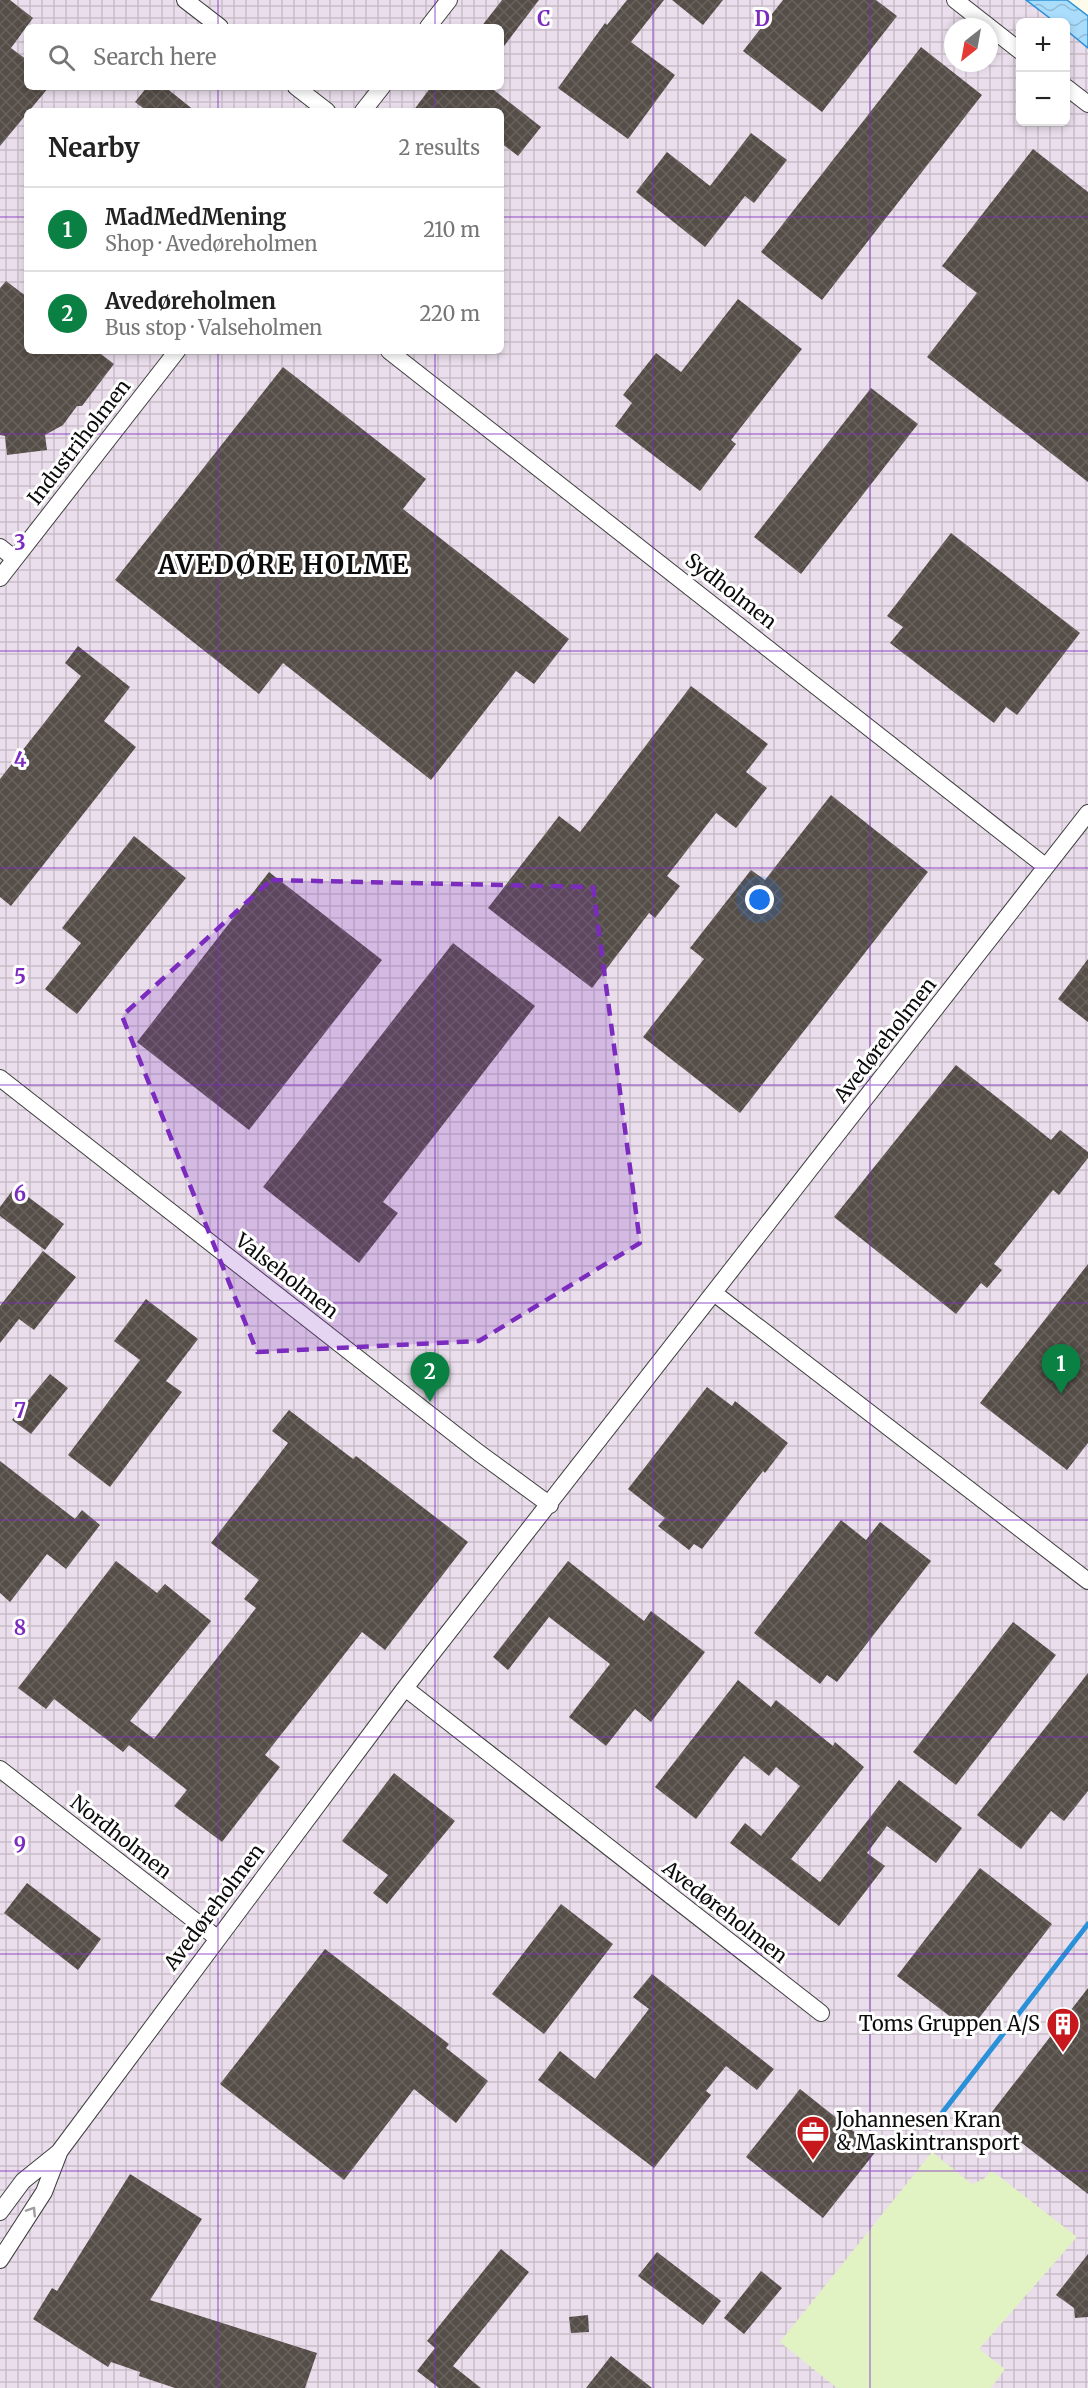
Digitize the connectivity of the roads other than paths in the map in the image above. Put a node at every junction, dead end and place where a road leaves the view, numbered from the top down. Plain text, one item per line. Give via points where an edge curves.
1 (185, 0) edge
2 (449, 0) edge
3 (955, 0) edge
4 (216, 24) edge
5 (430, 24) edge
6 (1016, 48) edge
7 (300, 90) edge
8 (380, 90) edge
9 (1070, 91) edge
10 (1088, 104) edge
11 (323, 108) edge
12 (365, 108) edge
13 (175, 354) edge
14 (393, 354) edge
15 (0, 547) edge
16 (15, 559) junction
17 (0, 578) edge
18 (1088, 813) edge
19 (1045, 866) junction
20 (0, 1078) edge
21 (714, 1293) junction
22 (549, 1505) junction
23 (1088, 1581) edge
24 (405, 1688) junction
25 (0, 1769) edge
26 (217, 1938) junction
27 (821, 2013) dead end
28 (59, 2152) junction
29 (0, 2212) edge
30 (0, 2260) edge

1 - 4 street
2 - 5 street
3 - 6 street
7 - 11 street
8 - 12 street
9 - 10 street
13 - 16 street, Industriholmen
14 - 19 street, Sydholmen
15 - 16 street
16 - 17 street, Industriholmen
18 - 19 street, Avedøreholmen
19 - 21 street, Avedøreholmen
20 - 22 street, Valseholmen
21 - 22 street, Avedøreholmen
21 - 23 street
22 - 24 street, Avedøreholmen
24 - 26 street, Avedøreholmen
24 - 27 street, Avedøreholmen
25 - 26 street, Nordholmen
26 - 28 street, Avedøreholmen
28 - 29 street, Avedøreholmen via 23,2181
30 -> 28 street, Avedøreholmen via 44,2193

